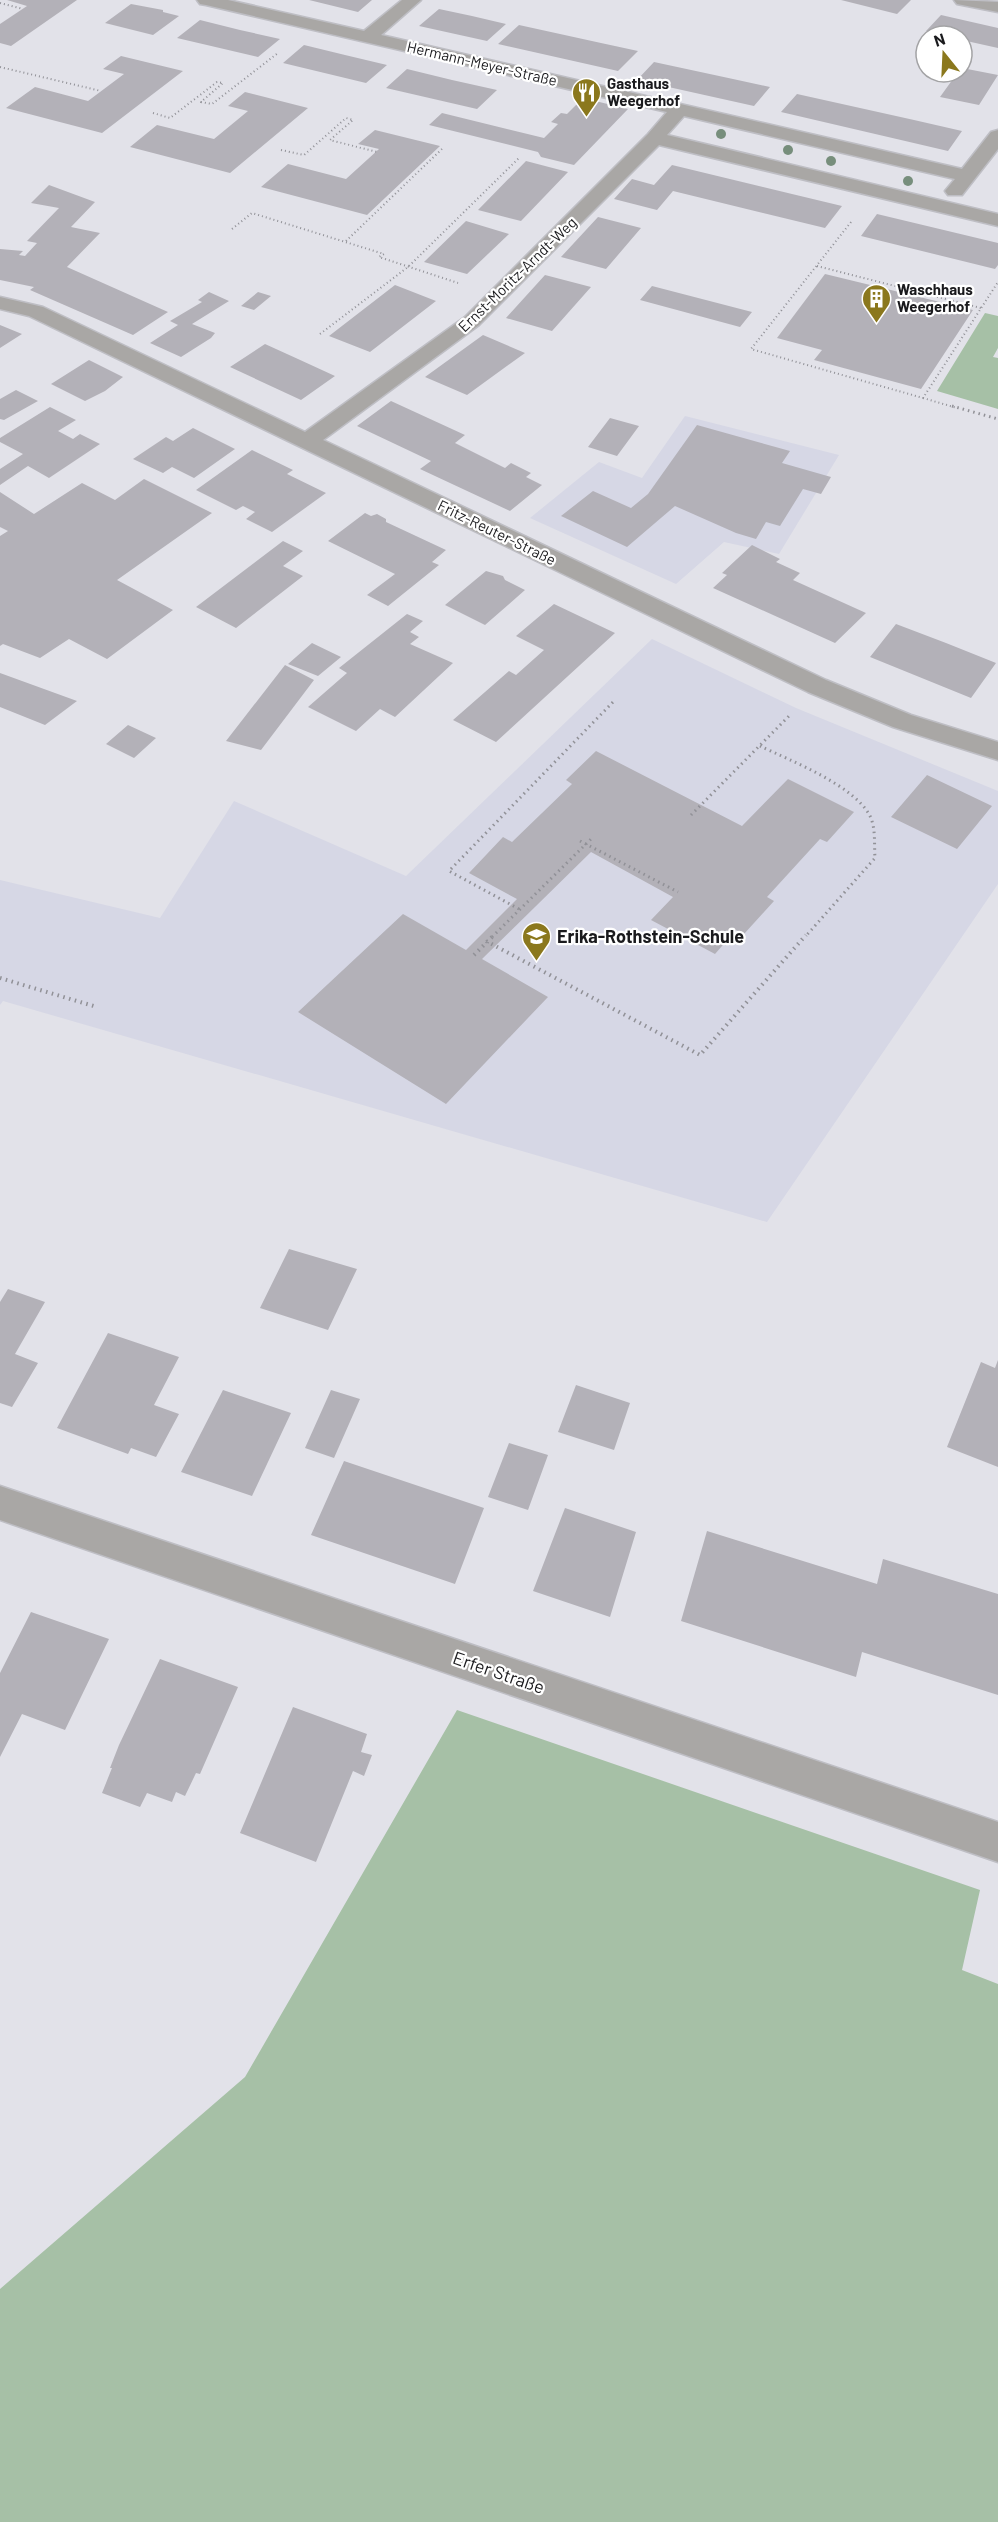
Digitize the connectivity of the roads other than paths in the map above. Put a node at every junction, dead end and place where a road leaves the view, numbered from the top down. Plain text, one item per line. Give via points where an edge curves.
1 (206, 0) edge
2 (412, 0) edge
3 (963, 0) edge
4 (998, 7) edge
5 (368, 37) junction
6 (681, 108) junction
7 (998, 136) edge
8 (655, 138) junction
9 (968, 176) junction
10 (942, 207) junction
11 (998, 220) edge
12 (0, 303) edge
13 (307, 441) junction
14 (998, 751) edge
15 (0, 1503) edge
16 (998, 1842) edge

1 - 5 street, Hermann-Meyer-Straße
2 - 5 street
3 - 4 street
5 - 6 street, Hermann-Meyer-Straße
6 - 8 street, Ernst-Moritz-Arndt-Weg
6 - 9 street, Hermann-Meyer-Straße
7 - 9 street
8 - 10 street
8 - 13 street, Ernst-Moritz-Arndt-Weg via 472,321
9 - 10 street
10 - 11 street
12 - 13 street, Fritz-Reuter-Straße via 36,311
13 - 14 street, Fritz-Reuter-Straße via 817,686 902,721
15 - 16 street, Erfer Straße

